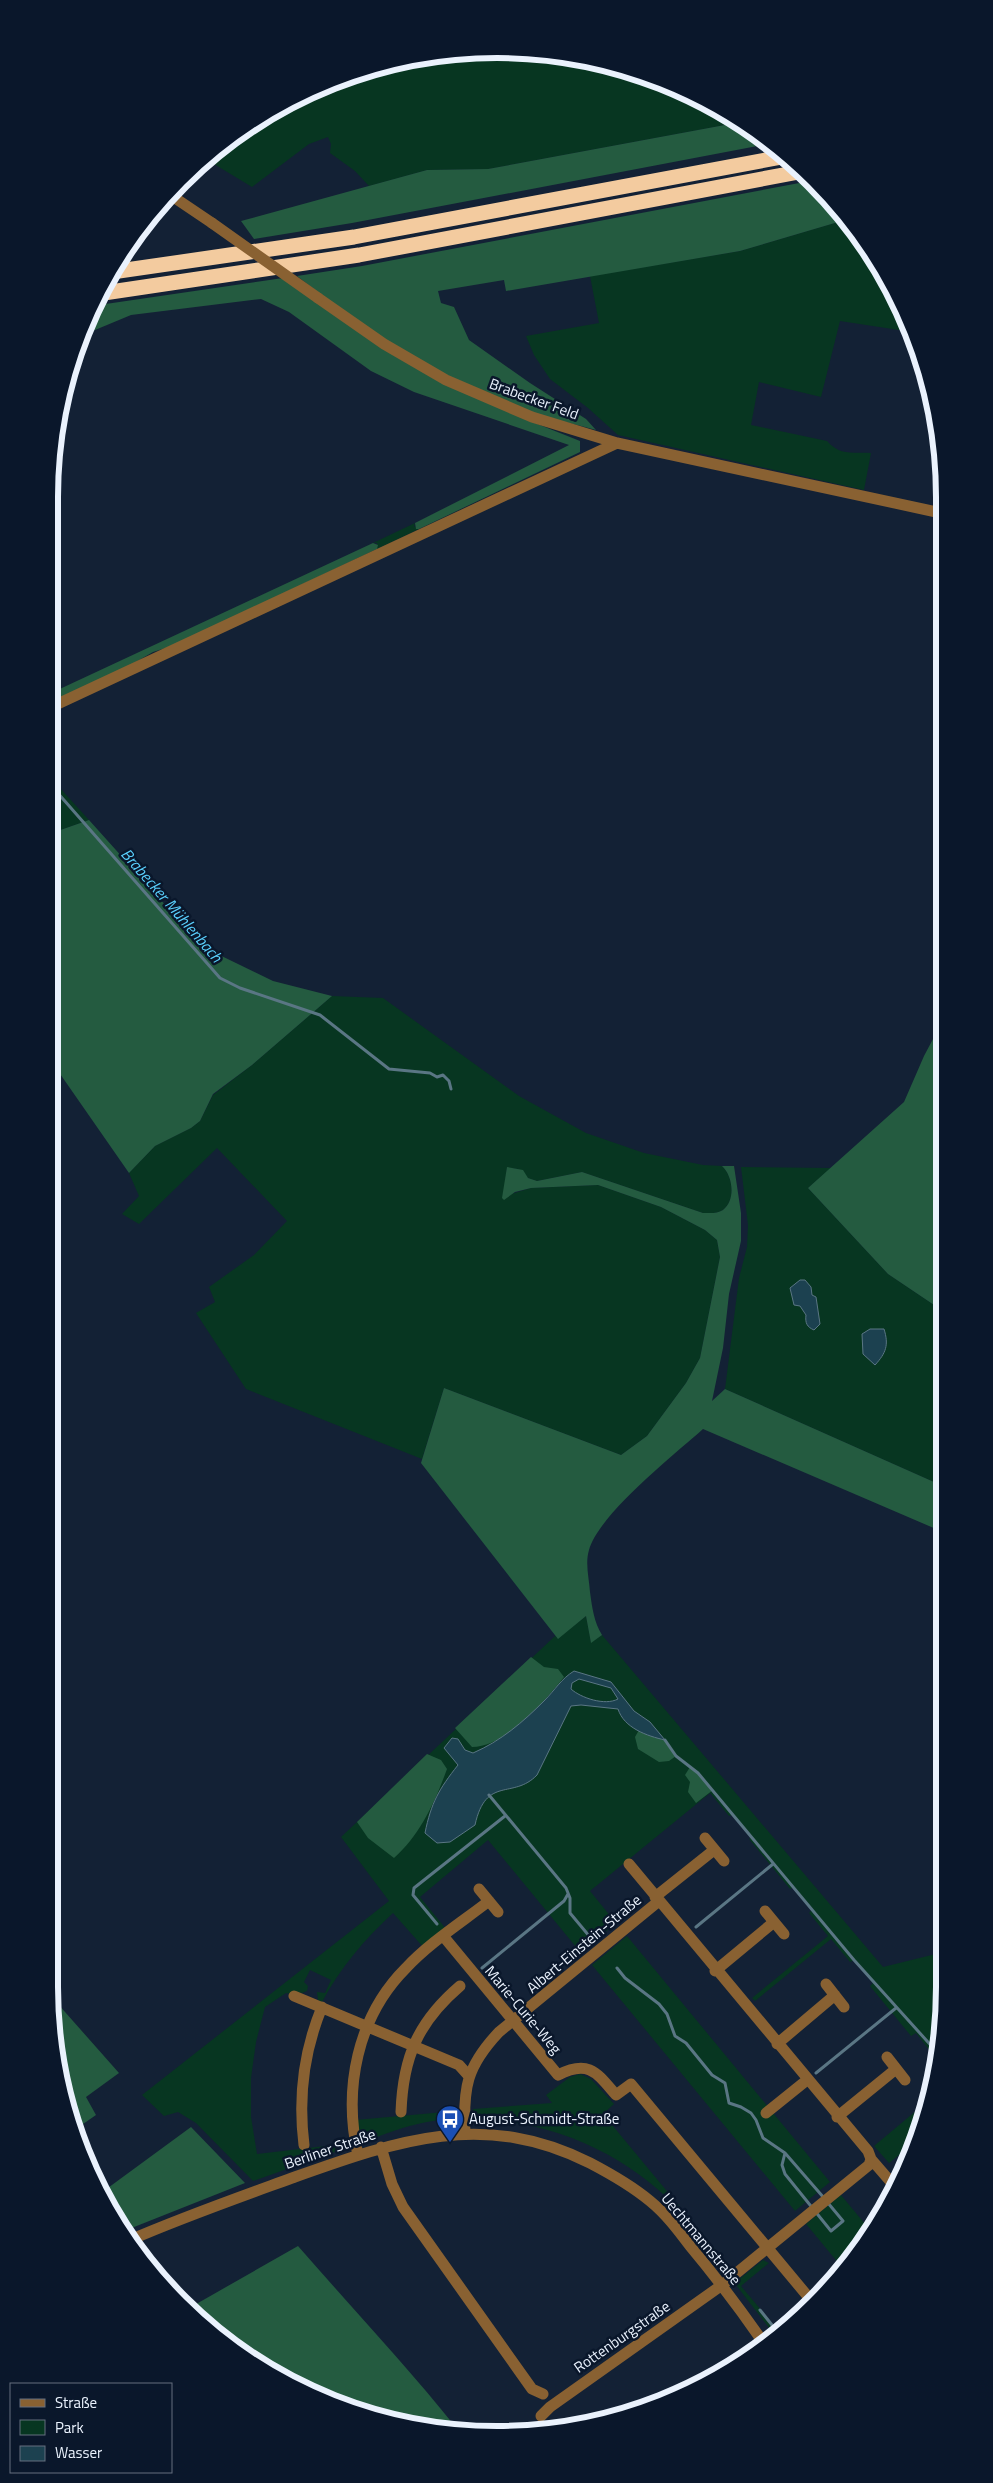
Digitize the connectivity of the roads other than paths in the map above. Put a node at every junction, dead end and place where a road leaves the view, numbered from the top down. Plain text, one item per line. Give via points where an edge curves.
1 (776, 158) edge
2 (793, 173) edge
3 (175, 197) edge
4 (120, 271) edge
5 (108, 292) edge
6 (617, 443) junction
7 (936, 512) edge
8 (58, 704) edge
9 (705, 1838) dead end
10 (714, 1850) junction
11 (724, 1861) dead end
12 (629, 1864) dead end
13 (479, 1889) dead end
14 (657, 1899) junction
15 (489, 1901) junction
16 (765, 1911) dead end
17 (498, 1912) dead end
18 (774, 1922) junction
19 (784, 1934) dead end
20 (444, 1937) junction
21 (715, 1971) junction
22 (826, 1984) dead end
23 (460, 1986) dead end
24 (835, 1995) junction
25 (294, 1996) dead end
26 (322, 2007) junction
27 (844, 2007) dead end
28 (513, 2021) junction
29 (367, 2028) junction
30 (777, 2044) junction
31 (413, 2046) junction
32 (886, 2058) dead end
33 (896, 2069) junction
34 (468, 2075) junction
35 (807, 2080) junction
36 (905, 2080) dead end
37 (401, 2112) dead end
38 (766, 2113) dead end
39 (837, 2117) junction
40 (465, 2134) junction
41 (549, 2145) joint
42 (304, 2146) dead end
43 (381, 2147) junction
44 (358, 2155) junction
45 (871, 2159) junction
46 (890, 2181) edge
47 (136, 2237) edge
48 (767, 2248) junction
49 (722, 2285) junction
50 (808, 2296) edge
51 (761, 2337) edge
52 (543, 2394) dead end
53 (541, 2416) dead end

1 - 4 highway via 354,237
2 - 5 highway via 359,255
3 - 6 street, Brabecker Feld, bridge via 384,344 446,380 532,417
6 - 7 street, Brabecker Feld
6 - 8 street
9 - 10 street
10 - 11 street
10 - 14 street, Albert-Einstein-Straße
12 - 14 street, Albert-Einstein-Straße
13 - 15 street
14 - 21 street, Albert-Einstein-Straße
14 - 28 street, Albert-Einstein-Straße
15 - 17 street
15 - 20 street
16 - 18 street
18 - 19 street
18 - 21 street
20 - 28 street, Marie-Curie-Weg
20 - 29 street via 406,1967 382,1998
21 - 30 street, Albert-Einstein-Straße
22 - 24 street
23 - 31 street via 431,2014
24 - 27 street
24 - 30 street
25 - 26 street
26 - 29 street
26 - 42 street via 312,2030 301,2086
28 - 34 street, Albert-Einstein-Straße via 485,2047
28 - 48 street, Marie-Curie-Weg via 558,2075 576,2067 590,2069 616,2095 631,2084
29 - 31 street
29 - 44 street via 355,2064 352,2091 352,2127
30 - 35 street, Albert-Einstein-Straße
31 - 34 street via 462,2067
31 - 37 street via 403,2078
32 - 33 street
33 - 36 street
33 - 39 street
34 - 40 street, Albert-Einstein-Straße via 464,2099
35 - 38 street
35 - 39 street, Albert-Einstein-Straße
39 - 45 street, Albert-Einstein-Straße via 868,2151
40 - 41 street, Berliner Straße via 524,2138
40 - 43 street, Berliner Straße
41 - 49 street, Uechtmannstraße via 599,2168 639,2192 666,2216
43 - 44 street, Berliner Straße
43 - 52 street via 392,2184 403,2206 532,2389
44 - 47 street, Berliner Straße via 221,2203
45 - 46 street, Albert-Einstein-Straße
45 - 48 street via 869,2165
48 - 49 street
48 - 50 street
49 - 51 street, Uechtmannstraße
49 - 53 street, Rottenburgstraße

